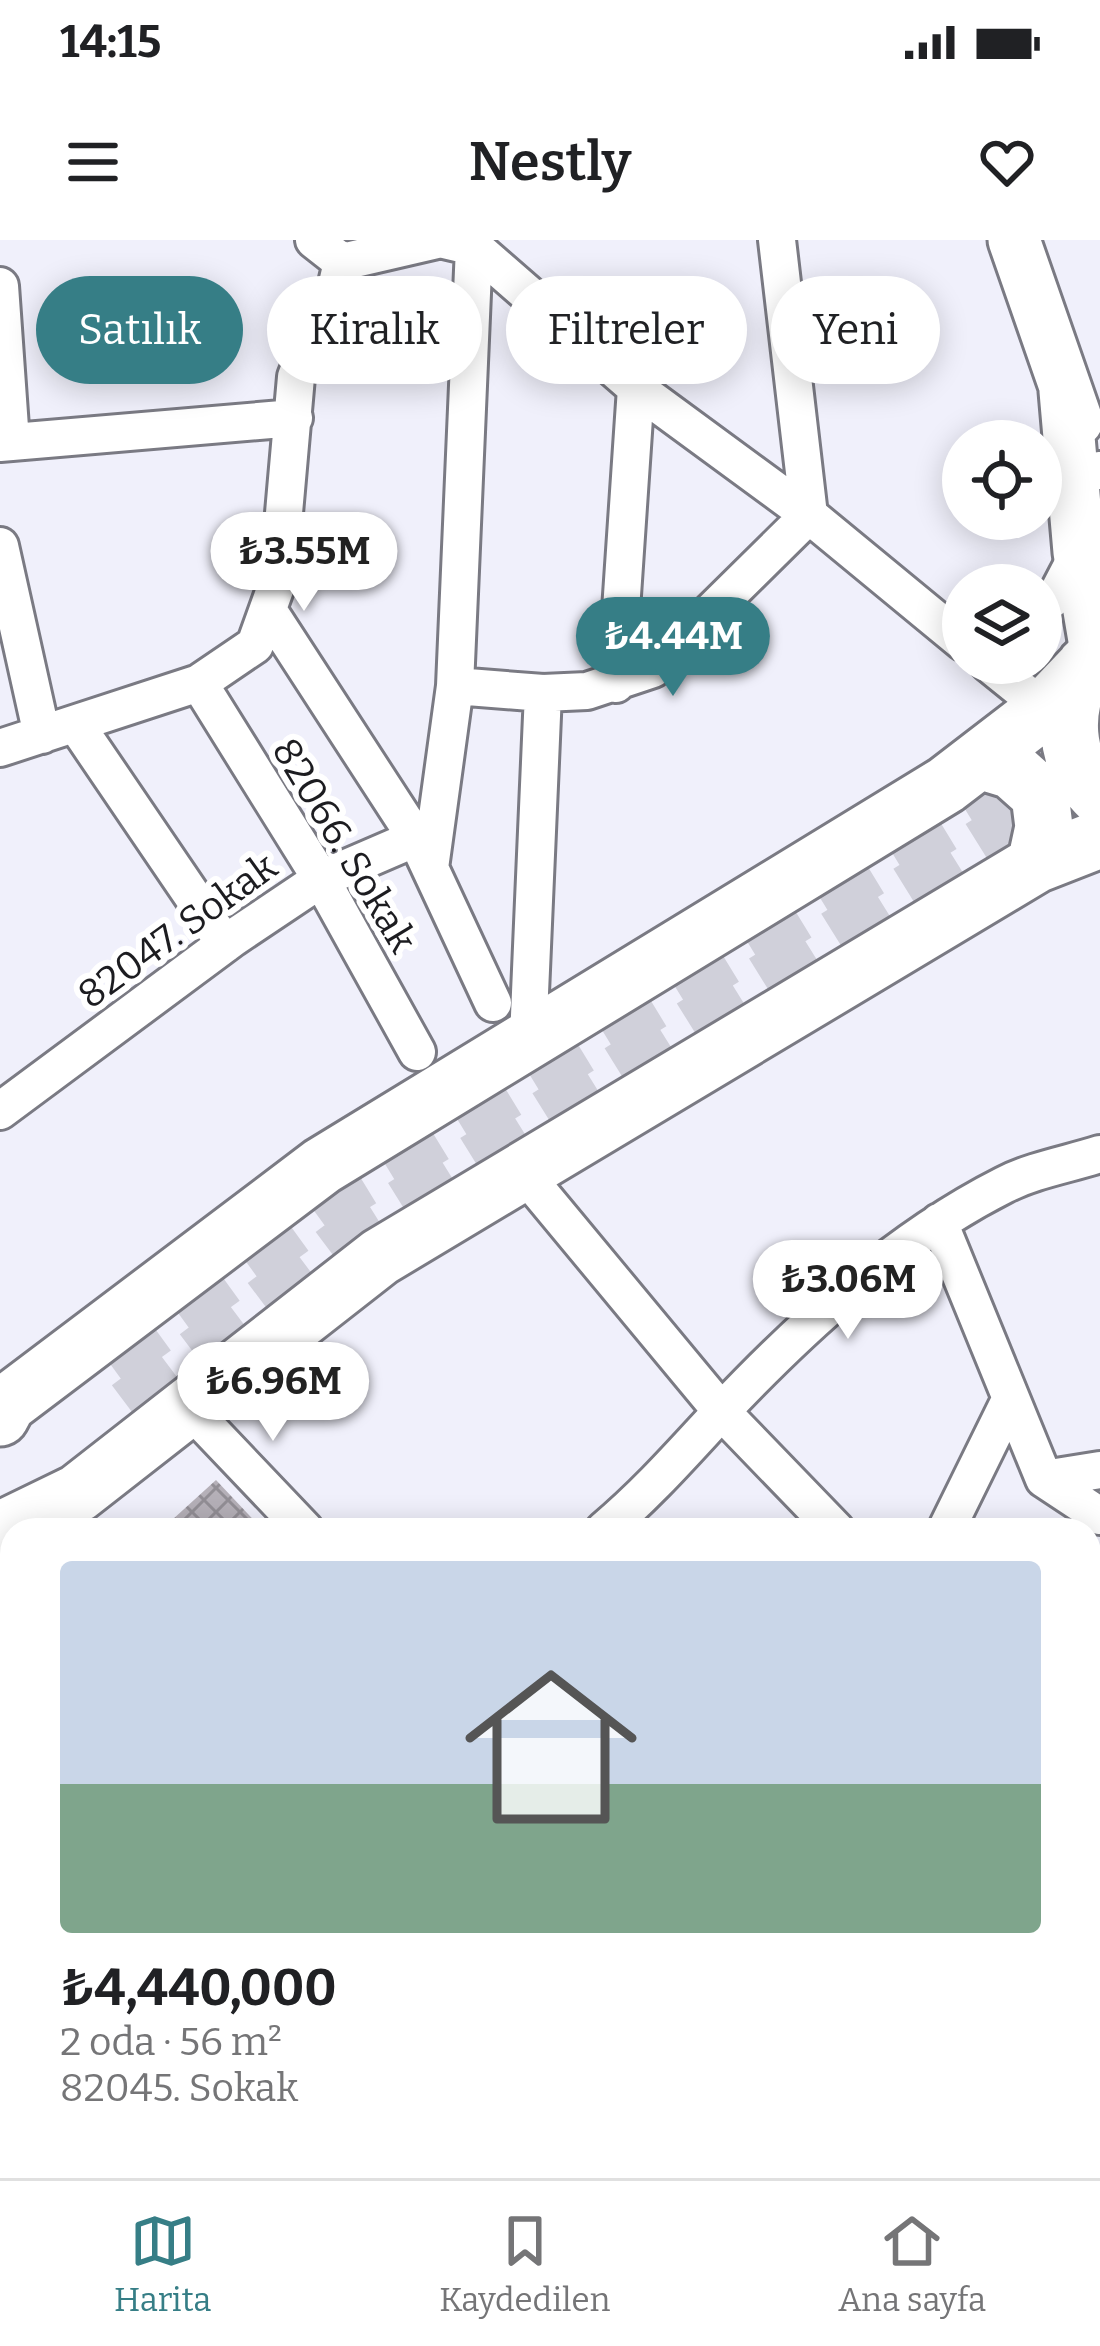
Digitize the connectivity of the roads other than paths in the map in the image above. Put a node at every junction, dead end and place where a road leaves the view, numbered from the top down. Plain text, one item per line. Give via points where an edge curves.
1 (777, 240) edge
2 (1014, 240) edge
3 (452, 242) edge
4 (328, 251) edge
5 (0, 286) edge
6 (636, 388) junction
7 (1065, 391) junction
8 (294, 418) junction
9 (6, 443) edge
10 (1099, 472) edge
11 (809, 515) junction
12 (0, 546) edge
13 (1078, 552) junction
14 (1062, 584) edge
15 (268, 610) junction
16 (942, 616) edge
17 (1093, 656) edge
18 (199, 683) junction
19 (616, 684) junction
20 (1014, 684) edge
21 (455, 686) junction
22 (543, 693) junction
23 (1045, 709) junction
24 (81, 732) dead end
25 (42, 734) junction
26 (0, 748) edge
27 (979, 760) junction
28 (1100, 797) edge
29 (1100, 838) edge
30 (423, 853) junction
31 (1036, 864) junction
32 (321, 879) junction
33 (225, 944) junction
34 (510, 1021) junction
35 (417, 1052) dead end
36 (0, 1112) edge
37 (1100, 1154) edge
38 (523, 1172) junction
39 (939, 1222) junction
40 (1010, 1398) junction
41 (188, 1407) junction
42 (722, 1412) junction
43 (2, 1419) edge
44 (1100, 1471) edge
45 (1043, 1479) junction
46 (1100, 1516) edge
47 (10, 1518) edge
48 (27, 1518) edge
49 (294, 1518) edge
50 (618, 1518) edge
51 (824, 1518) edge
52 (952, 1518) edge

1 - 11 street
2 - 7 street
3 - 4 street
3 - 6 street
3 - 21 street
4 - 8 street via 333,301 296,377
5 - 9 street
6 - 11 street
6 - 19 street
7 - 10 street
7 - 13 street
8 - 9 street
8 - 15 street via 278,581
11 - 16 street
11 - 19 street via 653,669
12 - 25 street
13 - 14 street
13 - 17 street
15 - 18 street via 255,645
15 - 30 street
17 - 23 main road
17 - 28 main road via 1071,697 1068,728 1074,758
18 - 25 street
18 - 32 street, 82066. Sokak
19 - 22 street
20 - 23 street
21 - 22 street
21 - 30 street
22 - 34 street
23 - 27 main road
24 - 33 street
25 - 26 street
27 - 31 main road via 1012,770 1040,795
27 - 34 main road
29 - 31 main road
30 - 32 street, 82047. Sokak
30 - 34 street
31 - 38 main road
32 - 33 street, 82047. Sokak
32 - 35 street, 82066. Sokak
33 - 36 street, 82047. Sokak
34 - 43 main road
37 - 39 street via 1009,1182
38 - 41 main road via 380,1256
38 - 42 street
39 - 40 street
39 - 42 street via 849,1291
40 - 45 street
40 - 52 street
41 - 48 main road via 78,1493
41 - 49 street
42 - 50 street
42 - 51 street
43 - 47 main road via 115,1388
44 - 45 street
45 - 46 street

